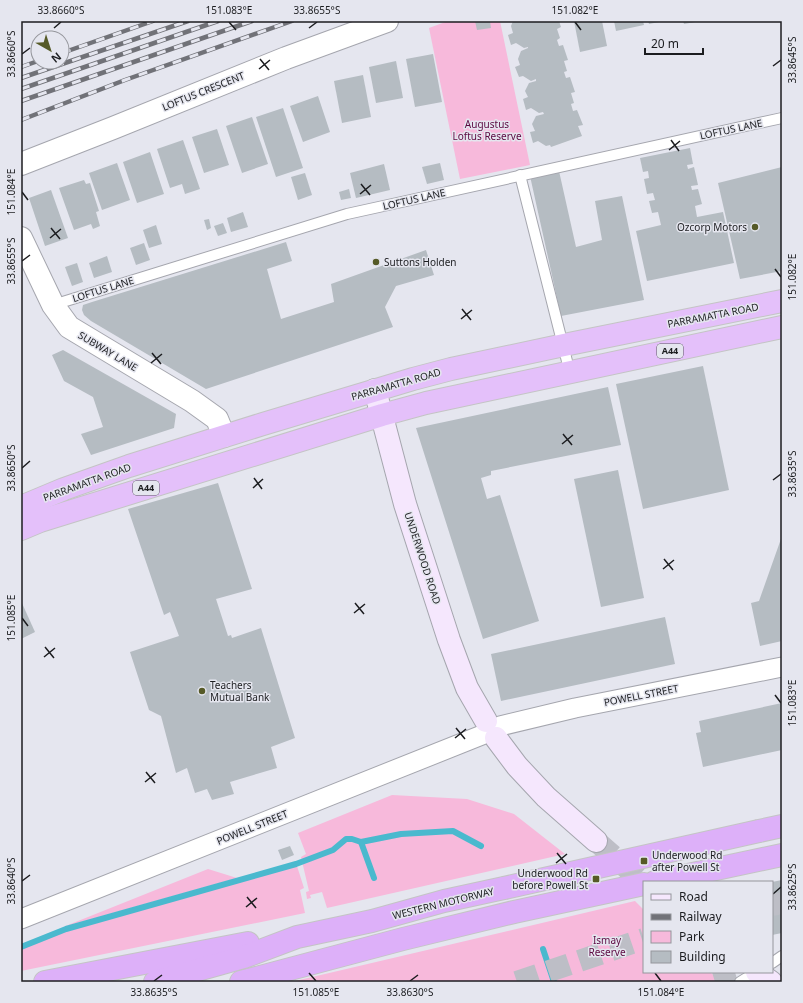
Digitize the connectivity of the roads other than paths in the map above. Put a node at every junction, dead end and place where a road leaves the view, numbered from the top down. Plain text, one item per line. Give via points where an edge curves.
1 (387, 21) edge
2 (782, 118) edge
3 (21, 164) edge
4 (520, 175) junction
5 (21, 238) edge
6 (782, 301) edge
7 (53, 305) junction
8 (782, 327) edge
9 (564, 345) junction
10 (570, 373) junction
11 (375, 390) junction
12 (382, 415) junction
13 (224, 436) junction
14 (21, 507) edge
15 (21, 529) edge
16 (782, 667) edge
17 (491, 730) junction
18 (782, 826) edge
19 (596, 842) tunnel mouth
20 (782, 856) edge
21 (660, 881) edge
22 (643, 884) edge
23 (21, 919) edge
24 (297, 937) junction
25 (782, 956) edge
26 (773, 962) edge
27 (755, 973) edge
28 (758, 973) edge
29 (45, 982) edge
30 (155, 982) edge
31 (241, 982) edge
32 (740, 982) edge
33 (771, 982) edge

1 - 3 street, LOFTUS CRESCENT via 286,58
2 - 4 lane, LOFTUS LANE
4 - 7 lane, LOFTUS LANE via 347,214
4 - 9 lane
5 - 7 street, SUBWAY LANE
6 - 9 highway, PARRAMATTA ROAD
7 - 13 street, SUBWAY LANE via 69,327 192,401 217,419
8 - 10 highway, A44
9 - 10 lane
9 - 11 highway, PARRAMATTA ROAD via 451,369
10 - 12 highway, A44 via 426,403
11 - 12 main road, UNDERWOOD ROAD
11 - 13 highway, PARRAMATTA ROAD
12 - 15 highway, A44
12 - 17 main road, UNDERWOOD ROAD via 405,504 449,640 467,688
13 - 14 highway, PARRAMATTA ROAD via 64,489
16 - 17 street, POWELL STREET via 576,708
17 - 19 main road, UNDERWOOD ROAD via 516,766
17 - 23 street, POWELL STREET
18 - 24 highway, WESTERN MOTORWAY, bridge via 444,901 372,921
20 - 21 highway
22 - 31 highway via 403,939
24 - 29 highway via 241,944
24 - 30 highway, WESTERN MOTORWAY via 244,957
25 - 26 lane
27 - 32 lane
28 - 33 main road

